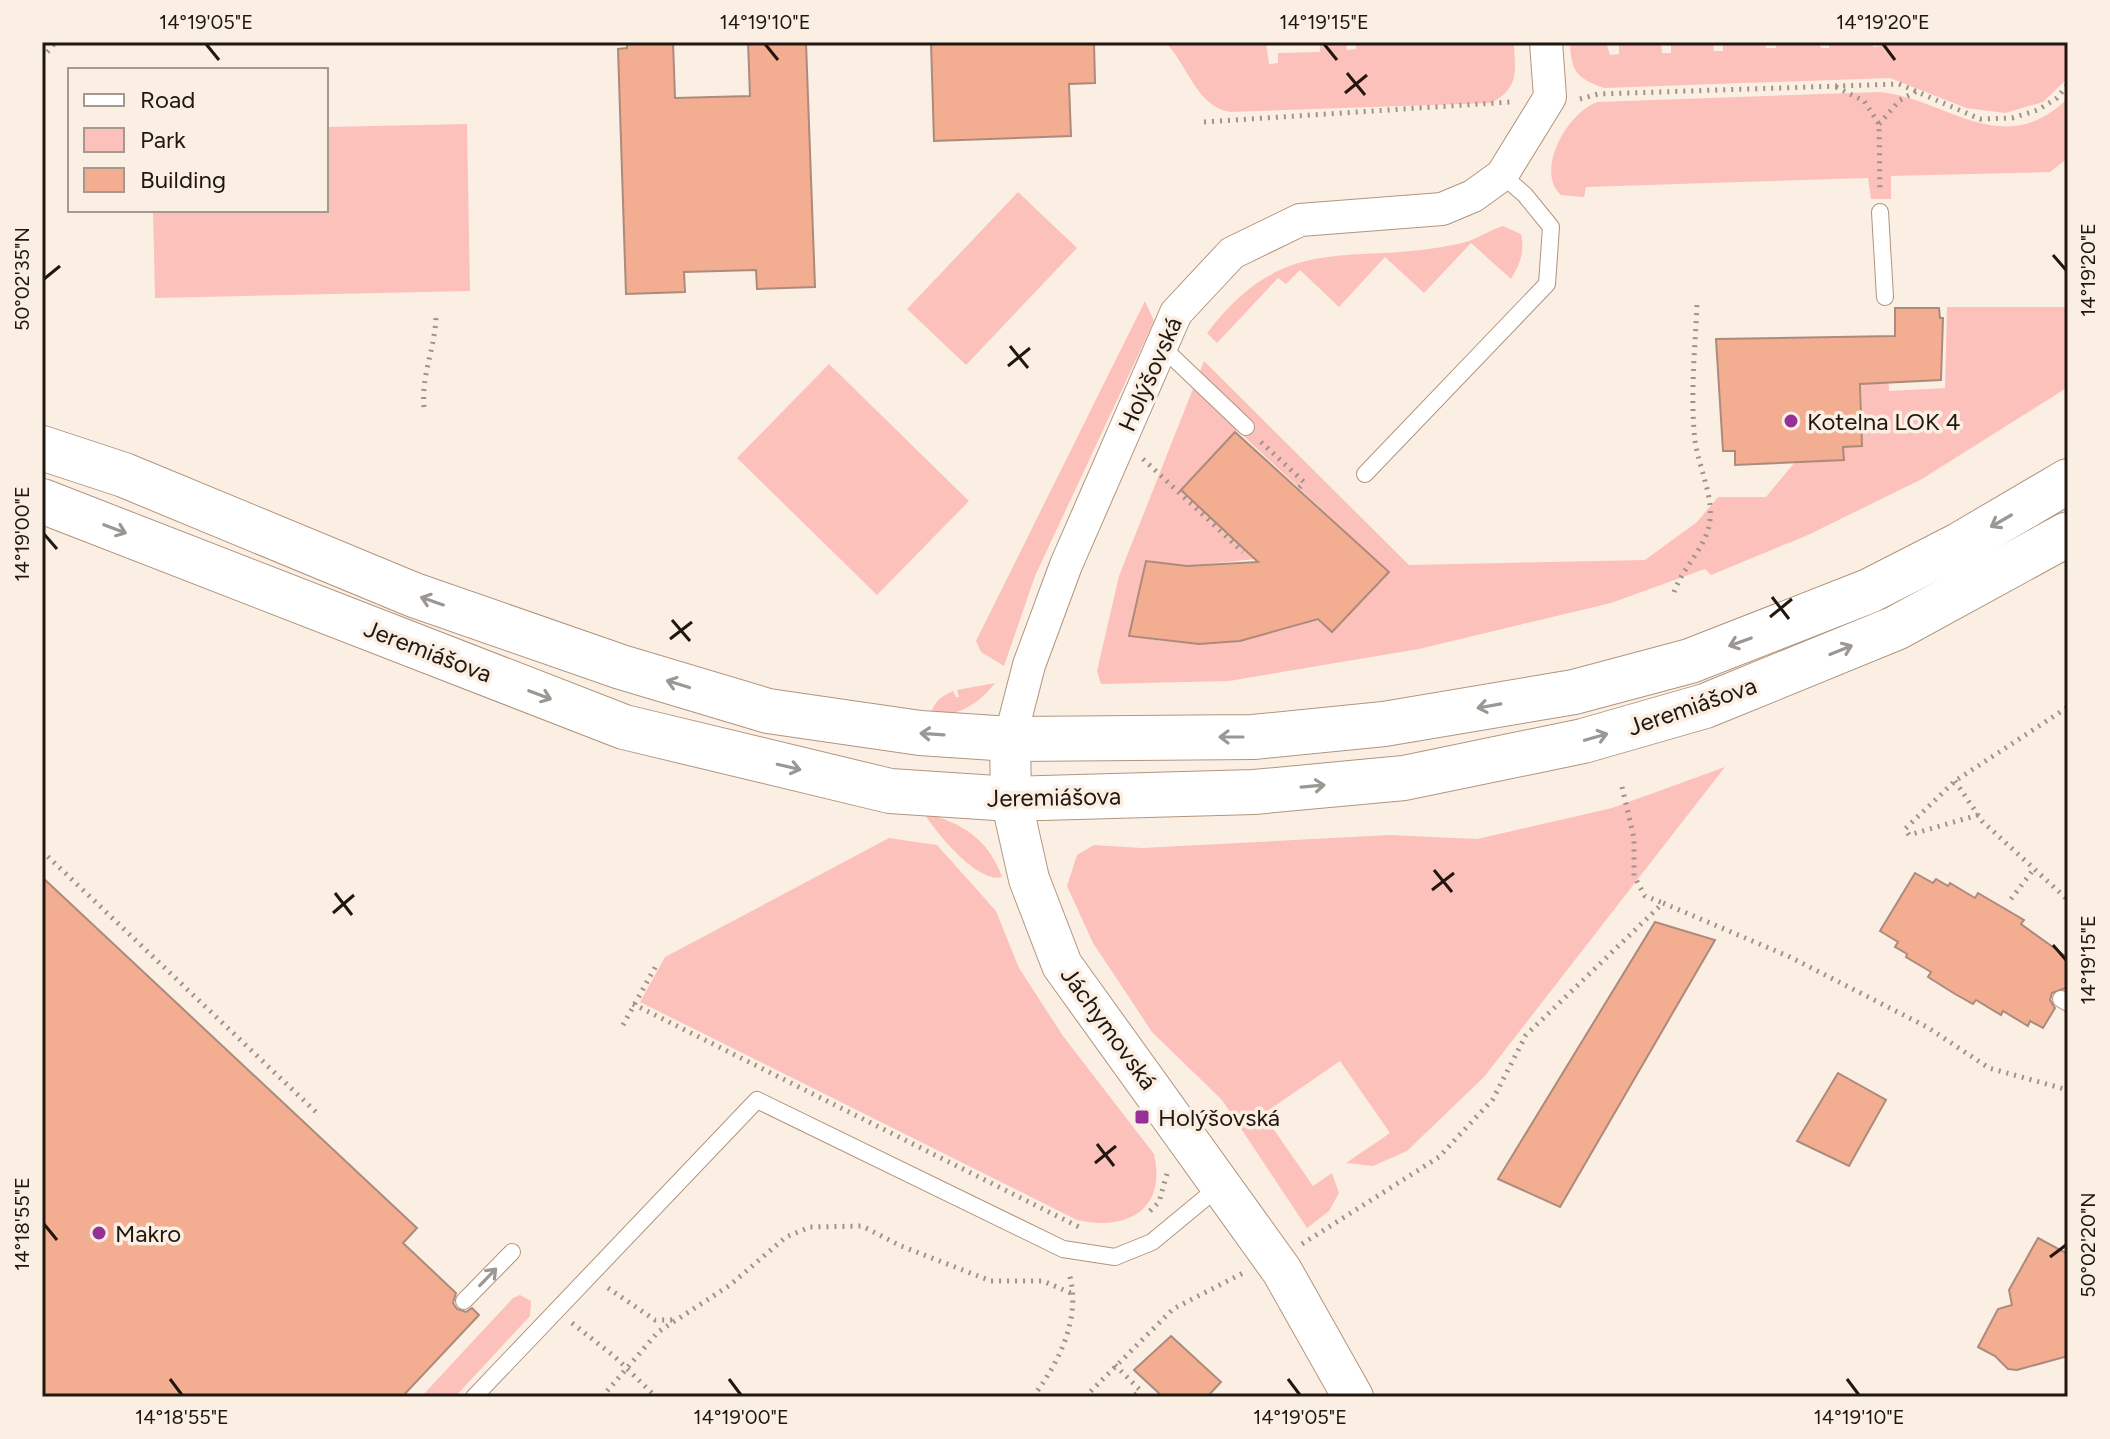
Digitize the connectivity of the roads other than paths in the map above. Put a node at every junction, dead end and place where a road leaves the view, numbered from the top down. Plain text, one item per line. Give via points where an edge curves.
1 (1546, 42) edge
2 (1502, 175) junction
3 (1880, 212) road end
4 (1885, 297) dead end
5 (1161, 346) junction
6 (1246, 427) road end
7 (42, 448) edge
8 (1365, 474) dead end
9 (2068, 481) edge
10 (42, 501) edge
11 (2068, 534) edge
12 (1010, 739) junction
13 (1011, 799) junction
14 (1222, 1184) junction
15 (512, 1252) dead end
16 (464, 1301) dead end
17 (474, 1397) edge
18 (1353, 1397) edge

1 - 2 street, Holýšovská via 1550,97
2 - 5 street, Holýšovská via 1442,209 1300,220 1232,253 1176,313
2 - 8 lane via 1551,227 1547,284
3 - 4 lane
5 - 6 lane
5 - 12 street, Holýšovská via 1066,565 1029,665
12 -> 7 main road, Jeremiášova via 920,733 768,711 680,685 414,595 124,475
9 -> 12 main road, Jeremiášova via 1869,591 1690,661 1574,692 1384,724 1253,737
10 -> 13 main road, Jeremiášova via 624,727 890,791
13 -> 11 main road, Jeremiášova via 1254,792 1404,778 1583,741 1705,706 1896,628
12 - 13 street, Jáchymovská
13 - 14 street, Jáchymovská via 1029,879 1062,965
14 - 17 lane via 1152,1242 1115,1257 1063,1249 757,1100
14 - 18 street, Jáchymovská via 1273,1258
16 -> 15 lane

